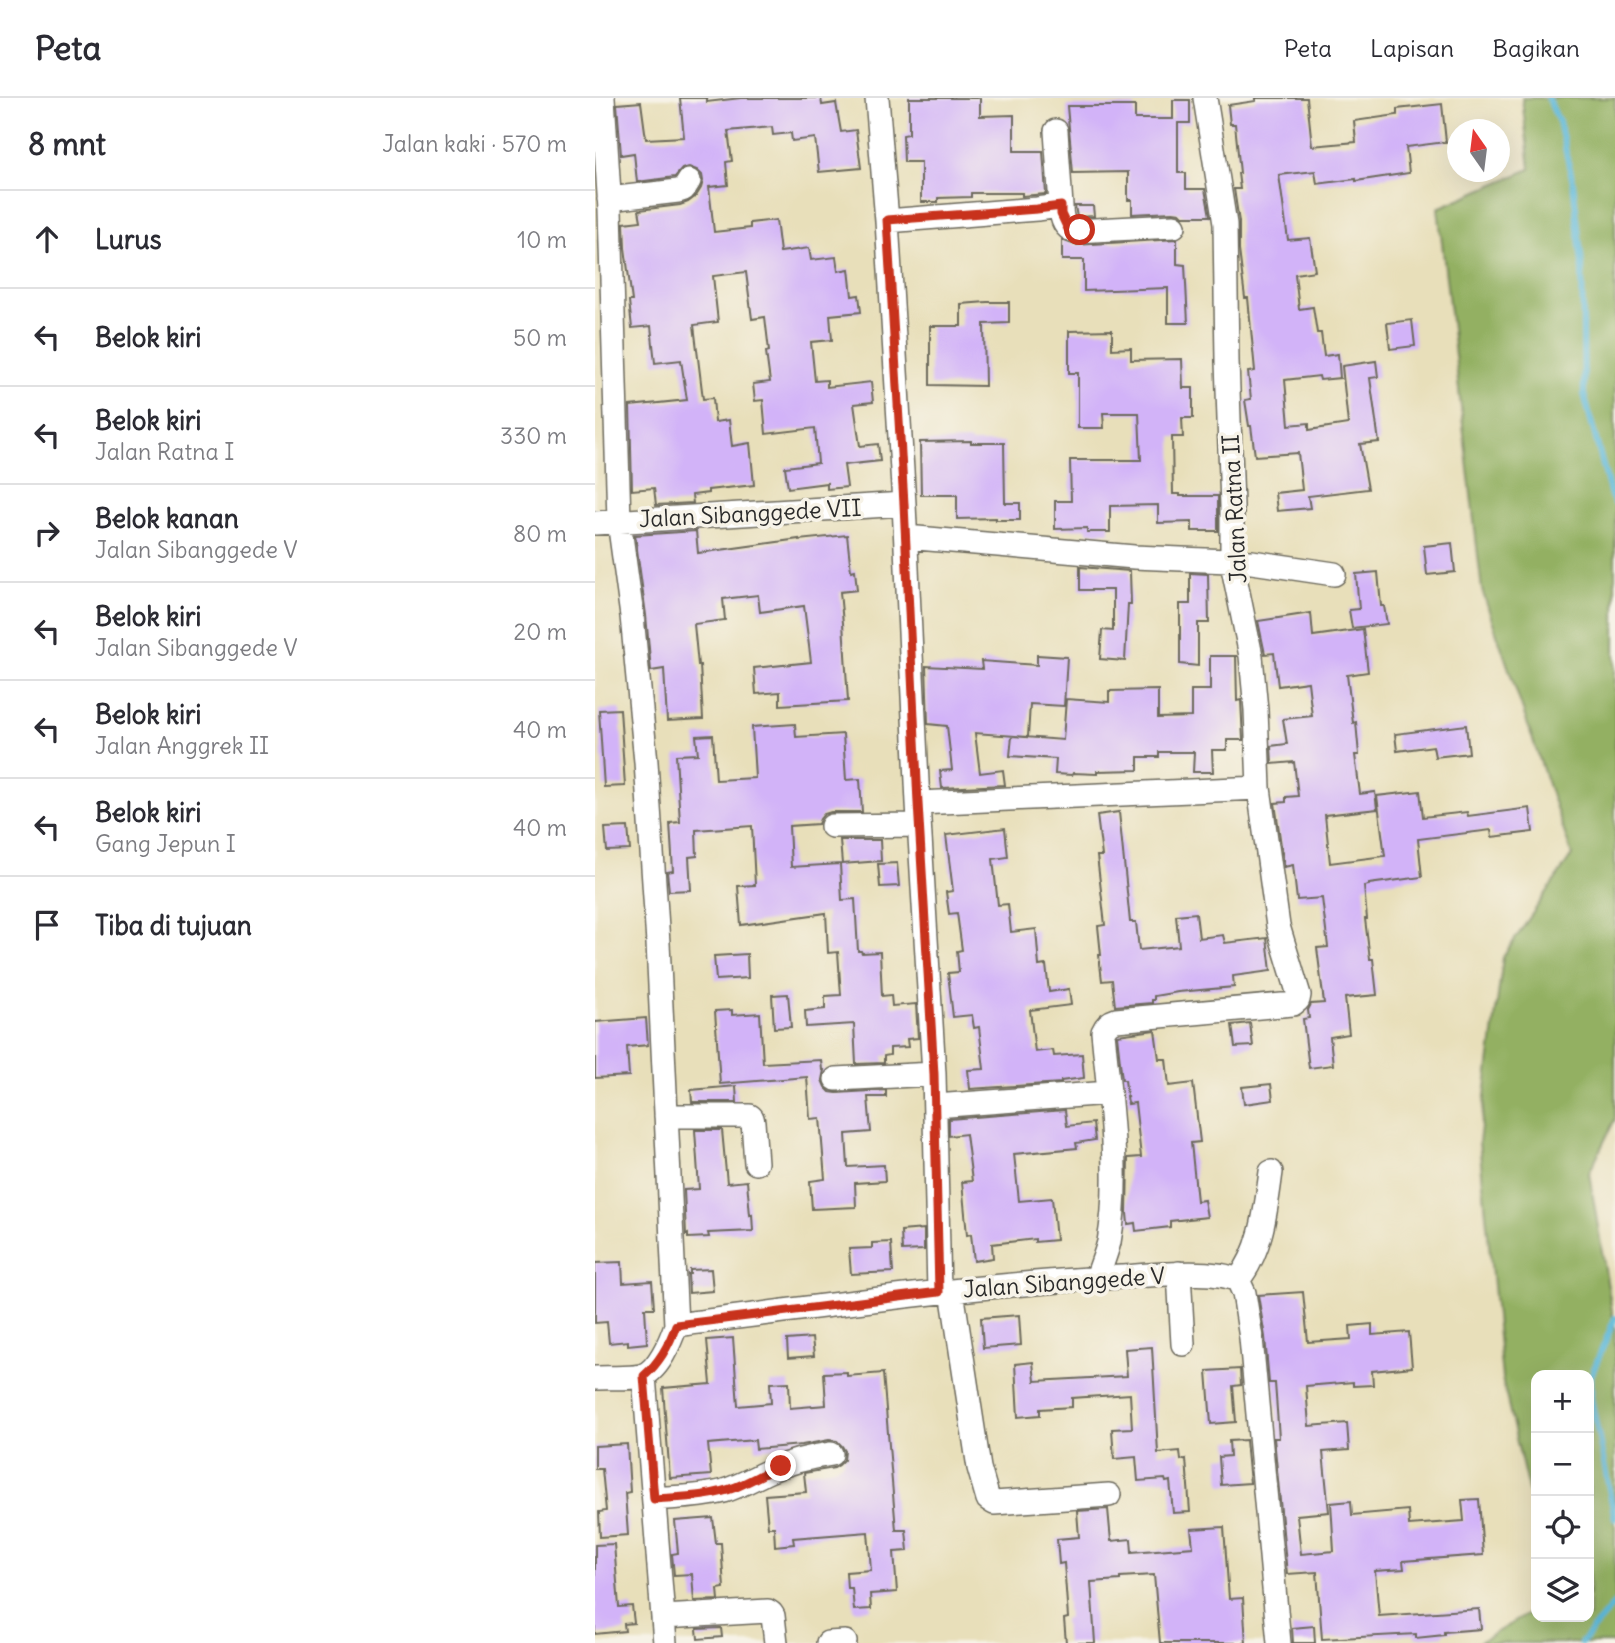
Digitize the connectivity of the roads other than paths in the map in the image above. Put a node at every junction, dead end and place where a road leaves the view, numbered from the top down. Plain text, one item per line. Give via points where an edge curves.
1 (603, 98) edge
2 (877, 98) edge
3 (1205, 98) edge
4 (1056, 131) dead end
5 (689, 181) dead end
6 (609, 199) junction
7 (1061, 206) junction
8 (887, 220) junction
9 (1174, 226) dead end
10 (605, 386) edge
11 (904, 504) junction
12 (619, 521) junction
13 (595, 523) edge
14 (906, 537) junction
15 (1232, 563) junction
16 (1334, 574) dead end
17 (1259, 788) junction
18 (918, 814) junction
19 (832, 826) dead end
20 (934, 1074) junction
21 (836, 1079) dead end
22 (1109, 1093) junction
23 (935, 1106) junction
24 (666, 1116) junction
25 (756, 1163) dead end
26 (1271, 1172) dead end
27 (1179, 1273) junction
28 (1097, 1278) junction
29 (1238, 1280) junction
30 (946, 1291) junction
31 (676, 1325) junction
32 (1183, 1344) dead end
33 (644, 1376) junction
34 (595, 1378) edge
35 (831, 1454) dead end
36 (1109, 1495) dead end
37 (654, 1499) junction
38 (663, 1617) junction
39 (665, 1643) edge
40 (776, 1643) edge
41 (1279, 1643) edge

1 - 6 street
2 - 8 street
3 - 15 street, Jalan Ratna II via 1225,224
4 - 7 street
5 - 6 street via 678,191
6 - 10 street
7 - 8 street
7 - 9 street via 1065,224 1074,231
8 - 11 street
10 - 12 street
11 - 12 street, Jalan Sibanggede VII
11 - 14 street
12 - 13 street, Jalan Sibanggede VII
12 - 24 street via 646,762
14 - 15 street
14 - 18 street
15 - 16 street
15 - 17 street, Jalan Ratna II via 1251,656
17 - 18 street
17 - 22 street, Jalan Ratna II via 1278,926 1298,1000 1111,1021 1104,1032
18 - 19 street
18 - 20 street
20 - 21 street
20 - 23 street
22 - 23 street
22 - 28 street via 1113,1212
23 - 30 street
24 - 25 street via 750,1116
24 - 31 street
26 - 29 street via 1254,1255
27 - 28 street, Jalan Sibanggede V
27 - 29 street, Jalan Sibanggede V
27 - 32 street
28 - 30 street, Jalan Sibanggede V
29 - 41 street via 1251,1338
30 - 31 street, Jalan Sibanggede V
30 - 36 street via 988,1499 994,1503
31 - 33 street via 667,1349
33 - 34 street
33 - 37 street
35 - 37 street via 781,1466 722,1491
37 - 38 street
38 - 39 street
38 - 40 street via 768,1611 773,1616

